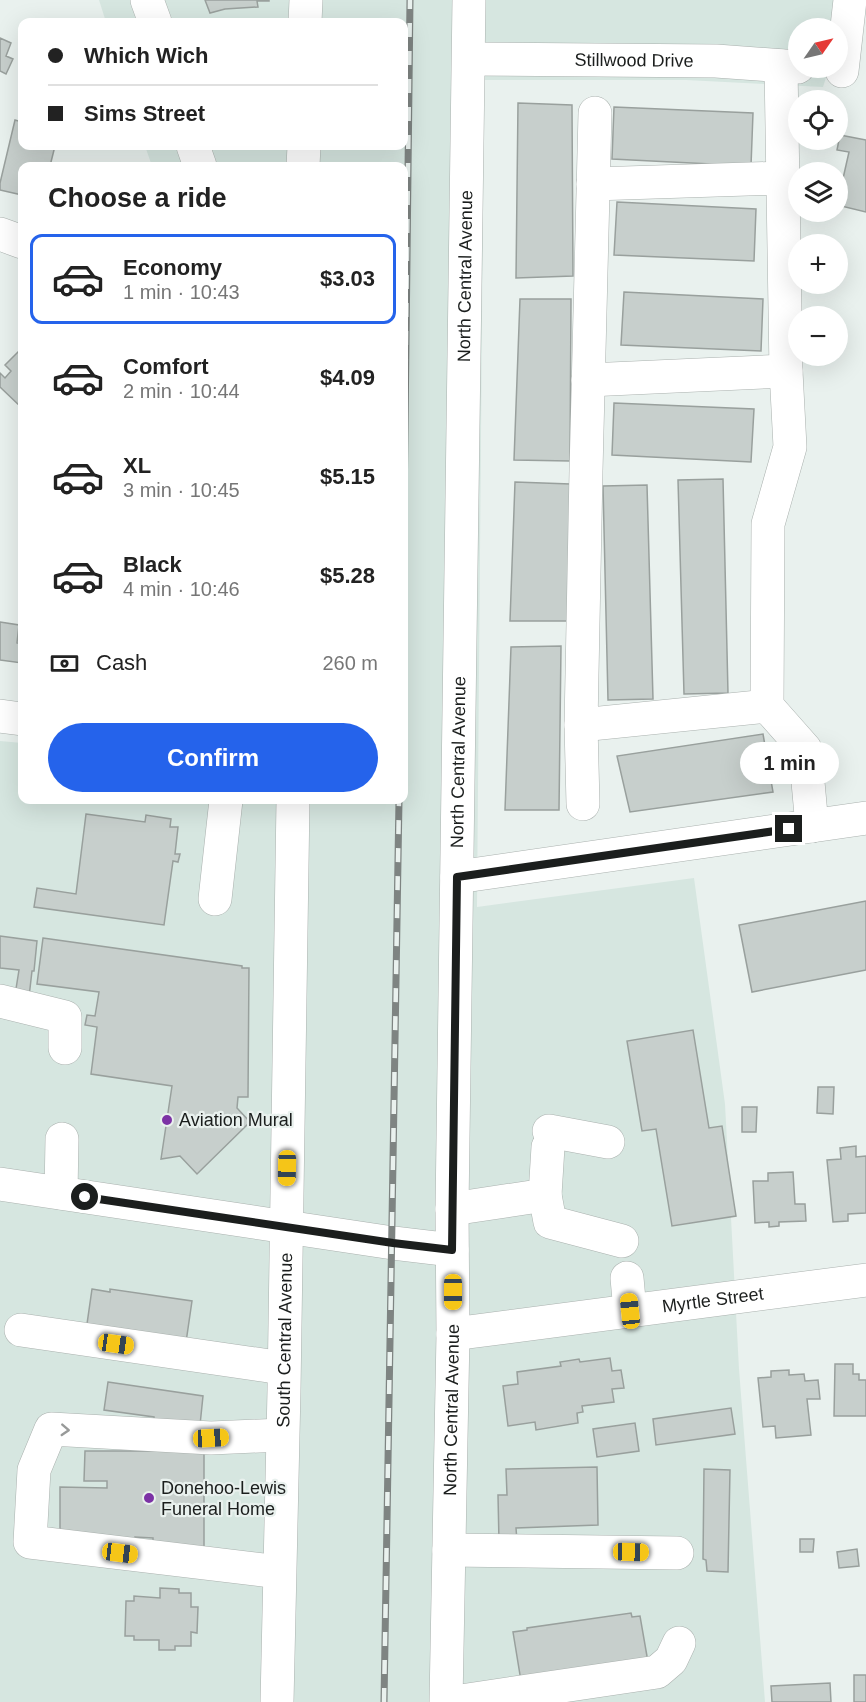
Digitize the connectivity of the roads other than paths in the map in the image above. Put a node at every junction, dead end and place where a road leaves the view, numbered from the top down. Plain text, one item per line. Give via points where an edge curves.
1 (147, 0) edge
2 (306, 0) edge
3 (469, 0) edge
4 (850, 0) edge
5 (153, 18) edge
6 (305, 18) edge
7 (469, 59) junction
8 (788, 67) edge
9 (854, 73) edge
10 (792, 78) edge
11 (595, 113) dead end
12 (782, 178) junction
13 (593, 184) junction
14 (0, 234) edge
15 (18, 241) edge
16 (786, 371) junction
17 (588, 380) junction
18 (767, 706) junction
19 (0, 716) edge
20 (18, 718) edge
21 (581, 724) junction
22 (221, 804) edge
23 (292, 804) edge
24 (583, 804) dead end
25 (866, 818) edge
26 (812, 826) junction
27 (457, 877) junction
28 (215, 899) dead end
29 (0, 1002) edge
30 (65, 1048) dead end
31 (63, 1139) dead end
32 (608, 1142) dead end
33 (0, 1184) edge
34 (61, 1193) junction
35 (545, 1196) junction
36 (452, 1209) junction
37 (286, 1227) junction
38 (622, 1241) dead end
39 (452, 1250) junction
40 (627, 1278) dead end
41 (866, 1280) edge
42 (630, 1311) junction
43 (21, 1330) dead end
44 (453, 1334) junction
45 (283, 1368) junction
46 (282, 1435) junction
47 (449, 1550) junction
48 (677, 1553) dead end
49 (279, 1572) junction
50 (679, 1643) dead end
51 (277, 1702) edge
52 (446, 1702) edge
53 (454, 1702) edge

1 - 5 street
2 - 6 street
3 - 7 street, North Central Avenue
4 - 9 street
7 - 8 street, Stillwood Drive via 716,61
7 - 27 street, North Central Avenue
10 - 12 street
11 - 13 street
12 - 13 street
12 - 16 street
13 - 17 street
14 - 15 street
16 - 17 street
16 - 18 street via 790,447 768,524
17 - 21 street
18 - 21 street
18 - 26 street via 805,749
19 - 20 street
21 - 24 street
22 - 28 street
23 - 37 street, South Central Avenue
25 - 26 street
26 - 27 street
27 - 36 street, North Central Avenue
29 - 30 street via 65,1017
31 - 34 street
32 - 35 street via 548,1139
33 - 34 street
34 - 37 street
35 - 36 street
35 - 38 street via 550,1222
36 - 39 street, North Central Avenue
37 - 39 street
37 - 45 street, South Central Avenue
39 - 44 street, North Central Avenue
40 - 42 street
41 - 42 street, Myrtle Street
42 - 44 street, Myrtle Street
43 - 45 street
44 - 47 street, North Central Avenue
45 - 46 street, South Central Avenue
46 - 49 street, South Central Avenue
49 -> 46 street via 30,1542 34,1470 51,1429 211,1438
47 - 48 street
47 - 52 street, North Central Avenue
49 - 51 street, South Central Avenue
50 - 53 street via 671,1660 657,1671

